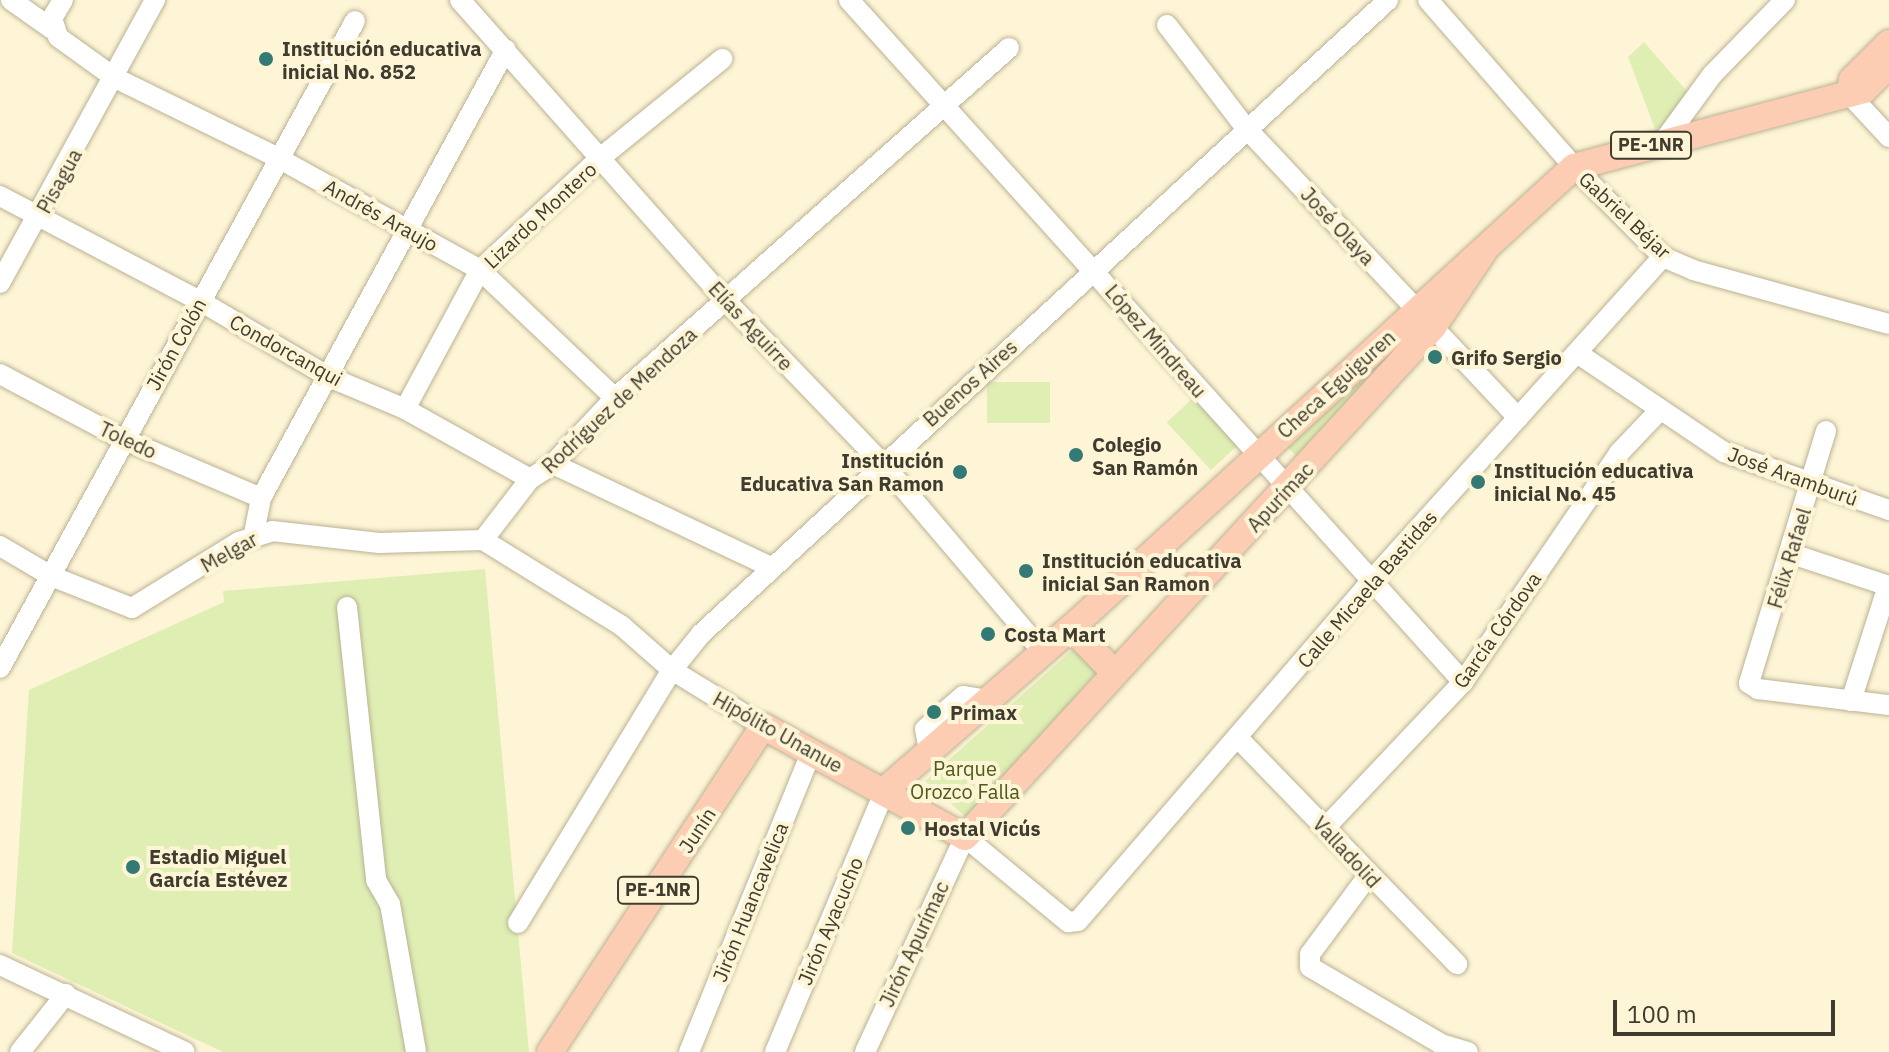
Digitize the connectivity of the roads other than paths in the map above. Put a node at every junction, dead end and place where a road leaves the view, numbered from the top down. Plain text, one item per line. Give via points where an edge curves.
1 (11, 0) edge
2 (63, 0) edge
3 (155, 0) edge
4 (460, 0) edge
5 (849, 0) edge
6 (1388, 0) edge
7 (1428, 0) edge
8 (1785, 0) edge
9 (355, 21) dead end
10 (1167, 25) dead end
11 (52, 29) junction
12 (1889, 43) edge
13 (1009, 48) dead end
14 (506, 49) junction
15 (722, 59) dead end
16 (1889, 65) edge
17 (115, 78) junction
18 (1849, 94) junction
19 (944, 110) junction
20 (1245, 127) junction
21 (1889, 137) edge
22 (1663, 142) junction
23 (280, 159) junction
24 (599, 159) junction
25 (1574, 167) junction
26 (0, 196) edge
27 (39, 218) junction
28 (408, 231) junction
29 (1663, 257) junction
30 (480, 270) junction
31 (1094, 271) junction
32 (0, 283) edge
33 (200, 301) junction
34 (727, 302) junction
35 (1426, 319) junction
36 (1889, 324) edge
37 (1577, 353) junction
38 (0, 374) edge
39 (329, 377) junction
40 (615, 398) junction
41 (405, 409) junction
42 (1659, 411) junction
43 (1518, 418) junction
44 (1826, 431) dead end
45 (123, 439) junction
46 (1256, 456) junction
47 (882, 463) junction
48 (553, 464) junction
49 (530, 479) junction
50 (1811, 485) junction
51 (1286, 491) junction
52 (261, 498) junction
53 (1889, 510) edge
54 (254, 534) junction
55 (483, 540) junction
56 (0, 546) edge
57 (1792, 554) junction
58 (771, 567) junction
59 (51, 576) junction
60 (1371, 581) junction
61 (1889, 586) edge
62 (347, 607) dead end
63 (1071, 628) junction
64 (1043, 652) junction
65 (0, 668) edge
66 (672, 670) junction
67 (1114, 672) junction
68 (1463, 682) junction
69 (1851, 701) junction
70 (1889, 705) edge
71 (763, 726) junction
72 (1238, 738) junction
73 (812, 751) junction
74 (885, 790) junction
75 (1326, 827) junction
76 (965, 837) junction
77 (1368, 876) junction
78 (1073, 922) joint
79 (518, 923) dead end
80 (1457, 964) dead end
81 (0, 965) edge
82 (66, 994) junction
83 (20, 1052) edge
84 (185, 1052) edge
85 (416, 1052) edge
86 (550, 1052) edge
87 (689, 1052) edge
88 (775, 1052) edge
89 (865, 1052) edge
90 (1468, 1052) edge

1 - 11 street, Andrés Araujo
2 - 11 street
3 - 17 street, Pisagua
4 - 14 street, Elías Aguirre
5 - 19 street, López Mindreau
6 - 20 street, Buenos Aires
7 - 25 street, Gabriel Béjar
8 - 22 street via 1712,75
9 - 23 street, Jirón Colón
10 - 20 street, José Olaya
11 - 17 street, Andrés Araujo
12 - 18 main road via 1852,80
13 - 19 street, Rodríguez de Mendoza
14 - 24 street, Elías Aguirre
14 - 28 street
15 - 24 street, Lizardo Montero
16 - 18 main road, PE-1NR via 1864,90
17 - 23 street, Andrés Araujo
17 - 27 street, Pisagua
18 - 21 street
18 - 22 main road, Checa Eguiguren / PE-1NR
19 - 31 street, López Mindreau
19 - 34 street, Rodríguez de Mendoza
20 - 31 street, Buenos Aires
20 - 35 street, José Olaya
22 - 25 main road, Checa Eguiguren / PE-1NR
23 - 28 street, Andrés Araujo
23 - 33 street, Jirón Colón
24 - 30 street, Lizardo Montero
24 - 34 street, Elías Aguirre
25 - 29 street, Gabriel Béjar
25 - 35 main road, Checa Eguiguren / PE-1NR via 1484,251
26 - 27 street, Condorcanqui
27 - 32 street, Pisagua
27 - 33 street, Condorcanqui
28 - 30 street, Andrés Araujo
28 - 39 street
29 - 36 street, Gabriel Béjar
29 - 37 street, Calle Micaela Bastidas
30 - 40 street, Andrés Araujo
30 - 41 street, Lizardo Montero
31 - 46 street, López Mindreau
31 - 47 street, Buenos Aires
33 - 39 street, Condorcanqui
33 - 45 street, Jirón Colón
34 - 40 street, Rodríguez de Mendoza
34 - 47 street, Elías Aguirre
35 - 43 street, José Olaya
35 - 46 main road, Checa Eguiguren
35 - 51 main road, Apurímac
37 - 42 street, José Aramburú
37 - 43 street, Calle Micaela Bastidas
38 - 45 street, Toledo
39 - 41 street, Condorcanqui
39 - 52 street
40 - 48 street, Rodríguez de Mendoza
41 - 49 street, Condorcanqui
42 - 50 street, José Aramburú via 1724,452
42 - 68 street, García Córdova via 1619,453
43 - 60 street, Calle Micaela Bastidas
44 - 50 street, Félix Rafael
45 - 52 street, Toledo
45 - 59 street, Jirón Colón
46 - 51 street, López Mindreau
46 - 63 main road, Checa Eguiguren
47 - 58 street, Buenos Aires
47 - 64 street, Elías Aguirre
48 - 49 street, Rodríguez de Mendoza
48 - 58 street
49 - 55 street, Rodríguez de Mendoza
50 - 53 street, José Aramburú
50 - 57 street, Félix Rafael
51 - 60 street, López Mindreau
51 - 67 main road, Apurímac
52 - 54 street
54 - 55 street, Melgar via 289,531 379,543
54 - 59 street, Melgar via 132,608
55 - 66 street, Hipólito Unanue via 622,626
56 - 59 street, Melgar
57 - 61 street
57 - 69 street, Félix Rafael via 1749,683
58 - 66 street, Buenos Aires
59 - 65 street, Jirón Colón
60 - 68 street, López Mindreau
60 - 72 street, Calle Micaela Bastidas
61 - 69 street
62 - 85 street via 376,880 390,904
63 - 64 main road, Checa Eguiguren
63 - 67 main road
64 - 74 main road, Checa Eguiguren
66 - 71 street, Hipólito Unanue
66 - 79 street, Buenos Aires
67 - 76 main road, Apurímac
68 - 75 street, García Córdova
69 - 70 street
71 - 73 main road, Hipólito Unanue
71 - 86 main road, Junín / PE-1NR
72 - 75 street, Valladolid
72 - 78 street, Calle Micaela Bastidas
73 - 74 main road, Hipólito Unanue
73 - 87 street, Jirón Huancavelica
74 - 76 main road, Hipólito Unanue
74 - 88 street, Jirón Ayacucho
75 - 77 street, Valladolid
76 - 78 street, Hipólito Unanue
76 - 89 street, Jirón Apurímac
77 - 80 street, Valladolid
77 - 90 street via 1310,954 1310,967 1428,1037
81 - 82 street
82 - 83 street
82 - 84 street

